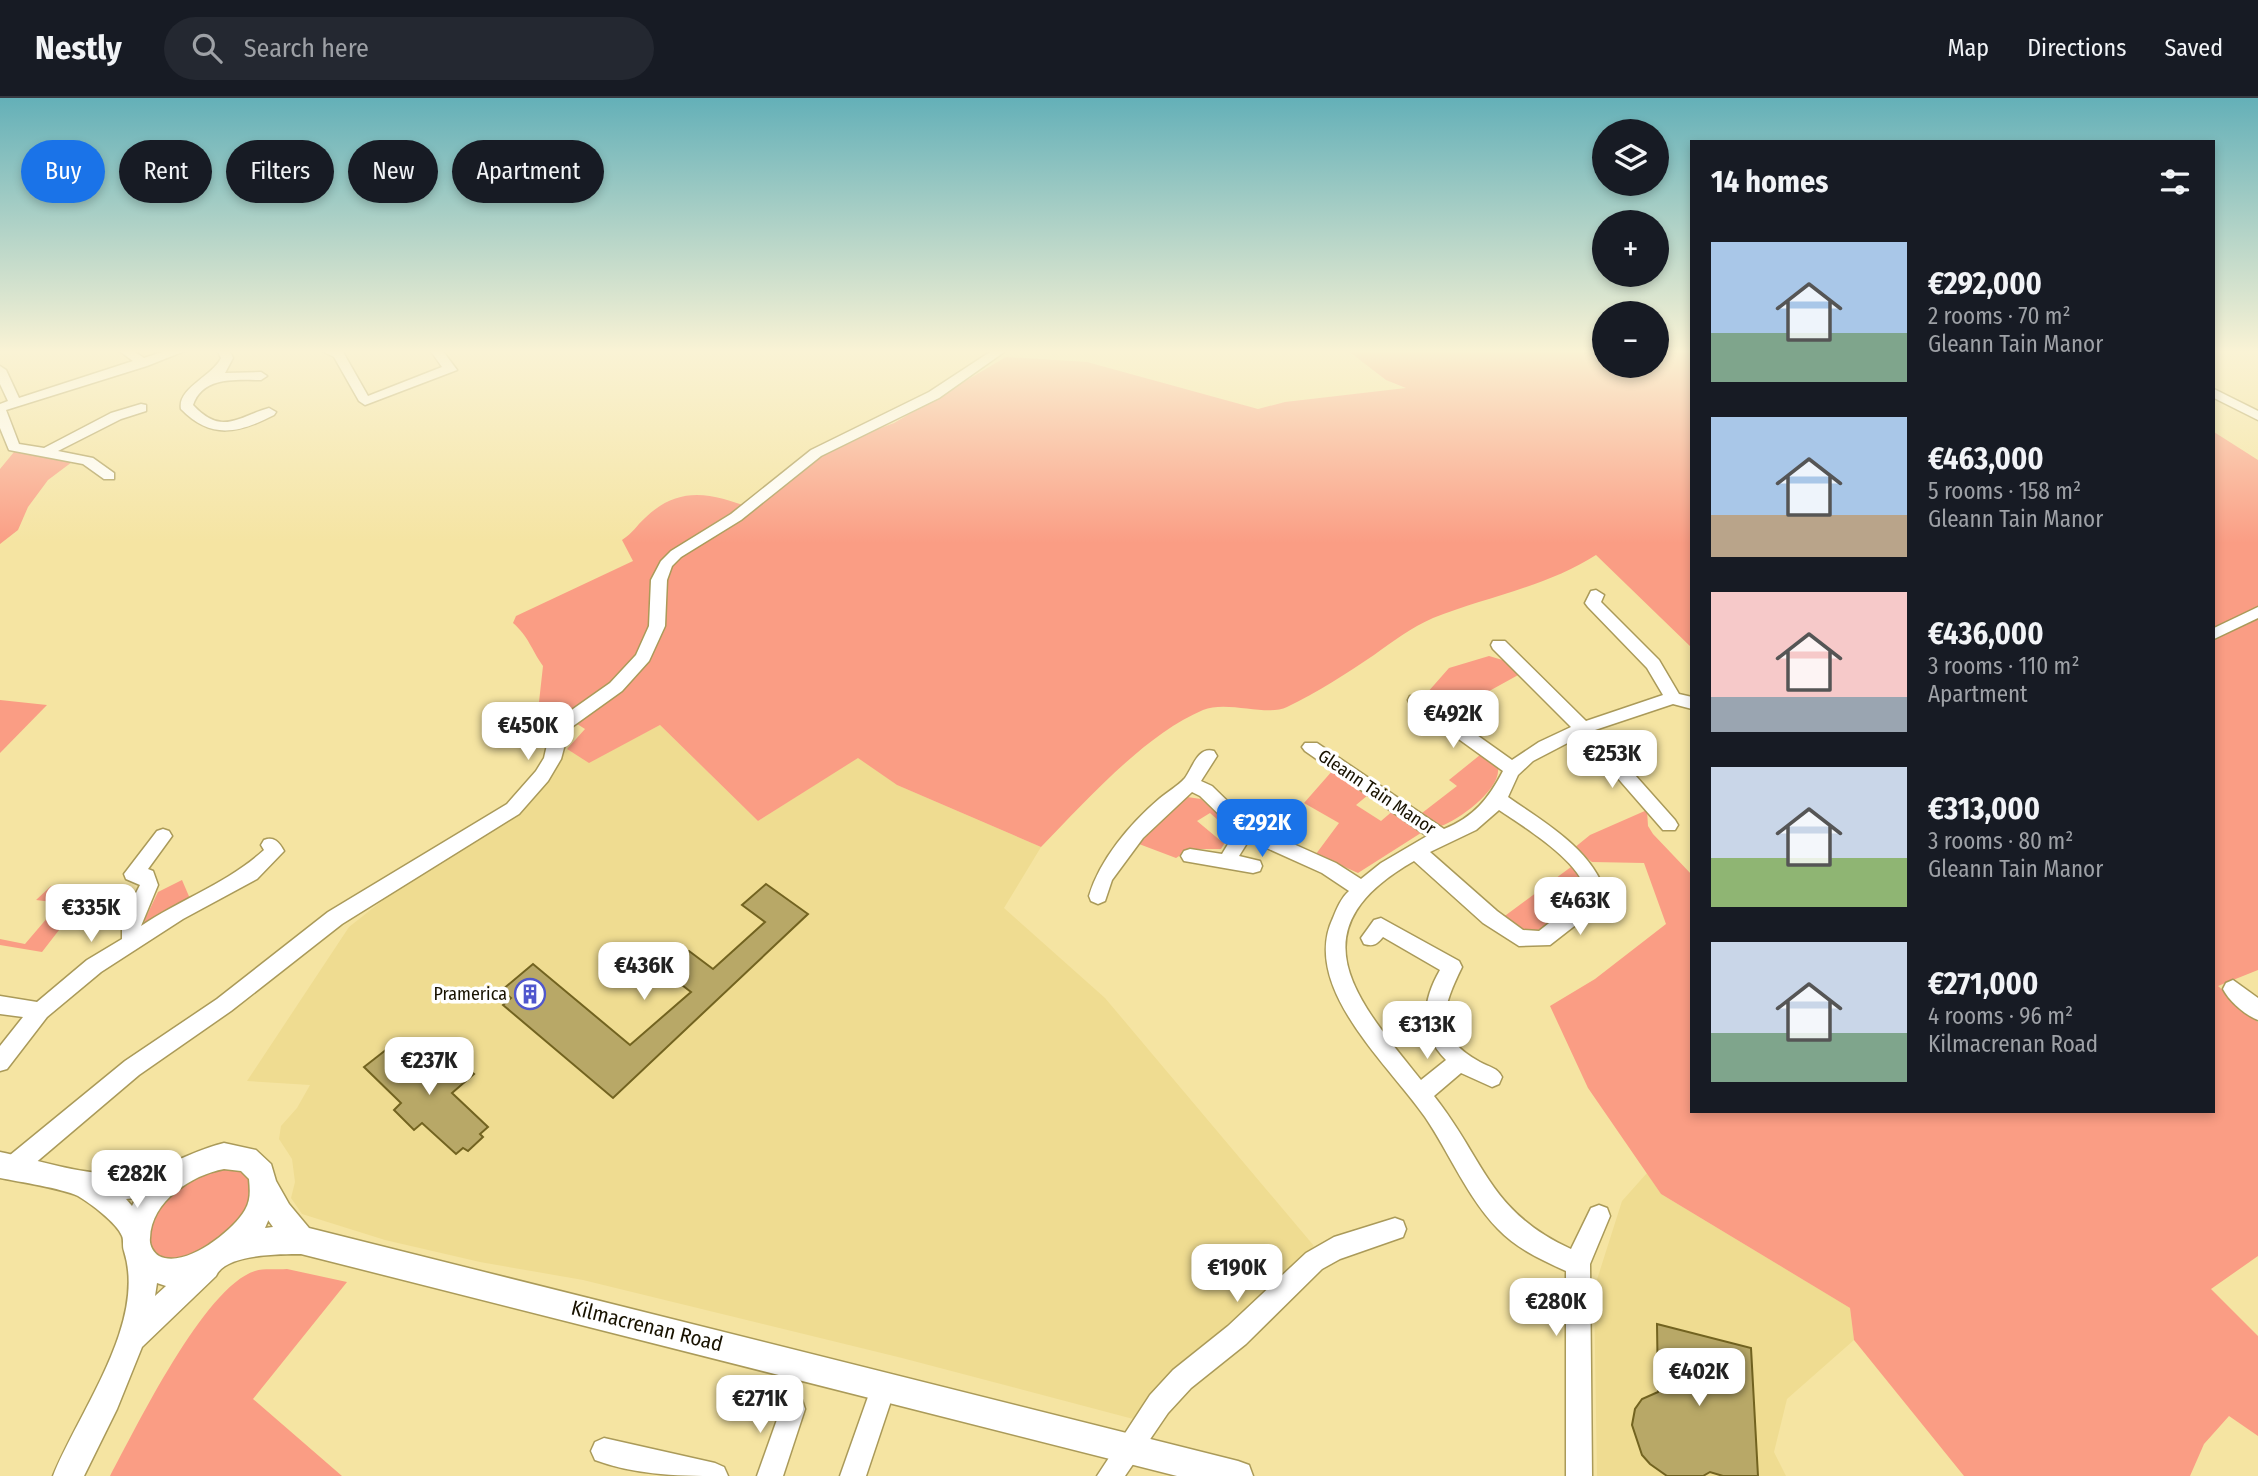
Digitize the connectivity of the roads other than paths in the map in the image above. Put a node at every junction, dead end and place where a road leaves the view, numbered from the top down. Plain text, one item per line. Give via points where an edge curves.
1 (2, 414) edge
2 (121, 414) edge
3 (195, 414) edge
4 (264, 414) edge
5 (896, 414) edge
6 (14, 447) junction
7 (0, 452) edge
8 (46, 452) junction
9 (108, 475) dead end
10 (1576, 603) dead end
11 (2258, 612) edge
12 (2215, 634) edge
13 (1499, 645) dead end
14 (1673, 698) junction
15 (1416, 700) dead end
16 (1690, 702) edge
17 (1585, 730) junction
18 (1311, 747) dead end
19 (1208, 756) dead end
20 (1513, 769) junction
21 (1190, 784) junction
22 (1497, 799) junction
23 (1669, 825) dead end
24 (1247, 831) junction
25 (163, 836) dead end
26 (1442, 837) junction
27 (270, 845) dead end
28 (1416, 851) junction
29 (1190, 856) dead end
30 (1227, 861) junction
31 (1253, 866) dead end
32 (1360, 889) junction
33 (1098, 897) dead end
34 (1371, 938) dead end
35 (131, 943) junction
36 (2233, 989) dead end
37 (0, 1005) edge
38 (40, 1011) junction
39 (2258, 1011) edge
40 (0, 1062) edge
41 (1460, 1062) junction
42 (1492, 1077) dead end
43 (1420, 1094) junction
44 (6, 1167) edge
45 (178, 1174) junction
46 (86, 1186) junction
47 (265, 1188) junction
48 (1599, 1216) dead end
49 (1395, 1229) dead end
50 (136, 1231) junction
51 (301, 1240) junction
52 (223, 1253) junction
53 (143, 1260) junction
54 (1578, 1264) junction
55 (130, 1340) junction
56 (884, 1386) junction
57 (793, 1409) dead end
58 (1129, 1448) junction
59 (604, 1451) dead end
60 (650, 1469) edge
61 (68, 1476) edge
62 (715, 1476) edge
63 (770, 1476) edge
64 (853, 1476) edge
65 (1110, 1476) edge
66 (1238, 1476) edge
67 (1579, 1476) edge

1 - 6 street
2 - 8 street
3 - 4 street via 218,429 233,429
5 - 44 street via 816,453 736,517 676,554 659,580 657,626 643,657 616,687 562,725 547,767 513,809 335,918
6 - 7 street
6 - 8 street
8 - 9 street via 93,461
10 - 14 street via 1594,599 1653,664
11 - 12 street
13 - 17 street
14 - 16 street
14 - 17 street, Gleann Tain Manor
15 - 20 street
17 - 20 street, Gleann Tain Manor via 1558,740
17 - 23 street
18 - 26 street, Gleann Tain Manor
19 - 21 street
20 - 22 street, Gleann Tain Manor
21 - 24 street via 1206,791
21 - 33 street via 1137,833 1104,877
22 - 26 street, Gleann Tain Manor via 1472,824
22 - 28 street, Gleann Tain Manor via 1560,846 1595,883 1593,900 1544,939 1509,933
24 - 30 street
24 - 32 street via 1329,869
25 - 35 street via 133,874 146,877 149,885 132,921
26 - 28 street, Gleann Tain Manor
27 - 35 street via 275,850 250,874
28 - 32 street, Gleann Tain Manor
29 - 30 street
30 - 31 street
32 - 43 street, Gleann Tain Manor via 1335,930 1335,968 1361,1017
34 - 41 street via 1381,926 1452,967 1438,992 1436,1021 1443,1041
35 - 38 street via 94,966
36 - 39 street
37 - 38 street
38 - 40 street
41 - 42 street
41 - 43 street
43 - 54 street, Gleann Tain Manor via 1500,1215 1533,1243
44 - 46 main road
45 - 46 main road via 137,1186
45 - 47 main road via 206,1160 240,1157 258,1167
45 - 50 main road via 147,1205
46 - 50 main road via 111,1203
47 - 51 main road
47 - 52 main road via 257,1218
48 - 54 street
49 - 58 street via 1334,1249 1314,1261 1237,1335 1182,1379
50 - 53 main road via 136,1247
51 - 52 main road, Kilmacrenan Road via 278,1240
51 - 56 main road, Kilmacrenan Road
52 - 53 main road via 196,1267 169,1271
52 - 55 main road
53 - 55 main road via 144,1291
54 - 67 street
55 - 61 main road
56 - 58 main road, Kilmacrenan Road
56 - 64 street
57 - 63 street
58 - 65 street
58 - 66 main road, Kilmacrenan Road
59 - 60 street
60 - 62 street

